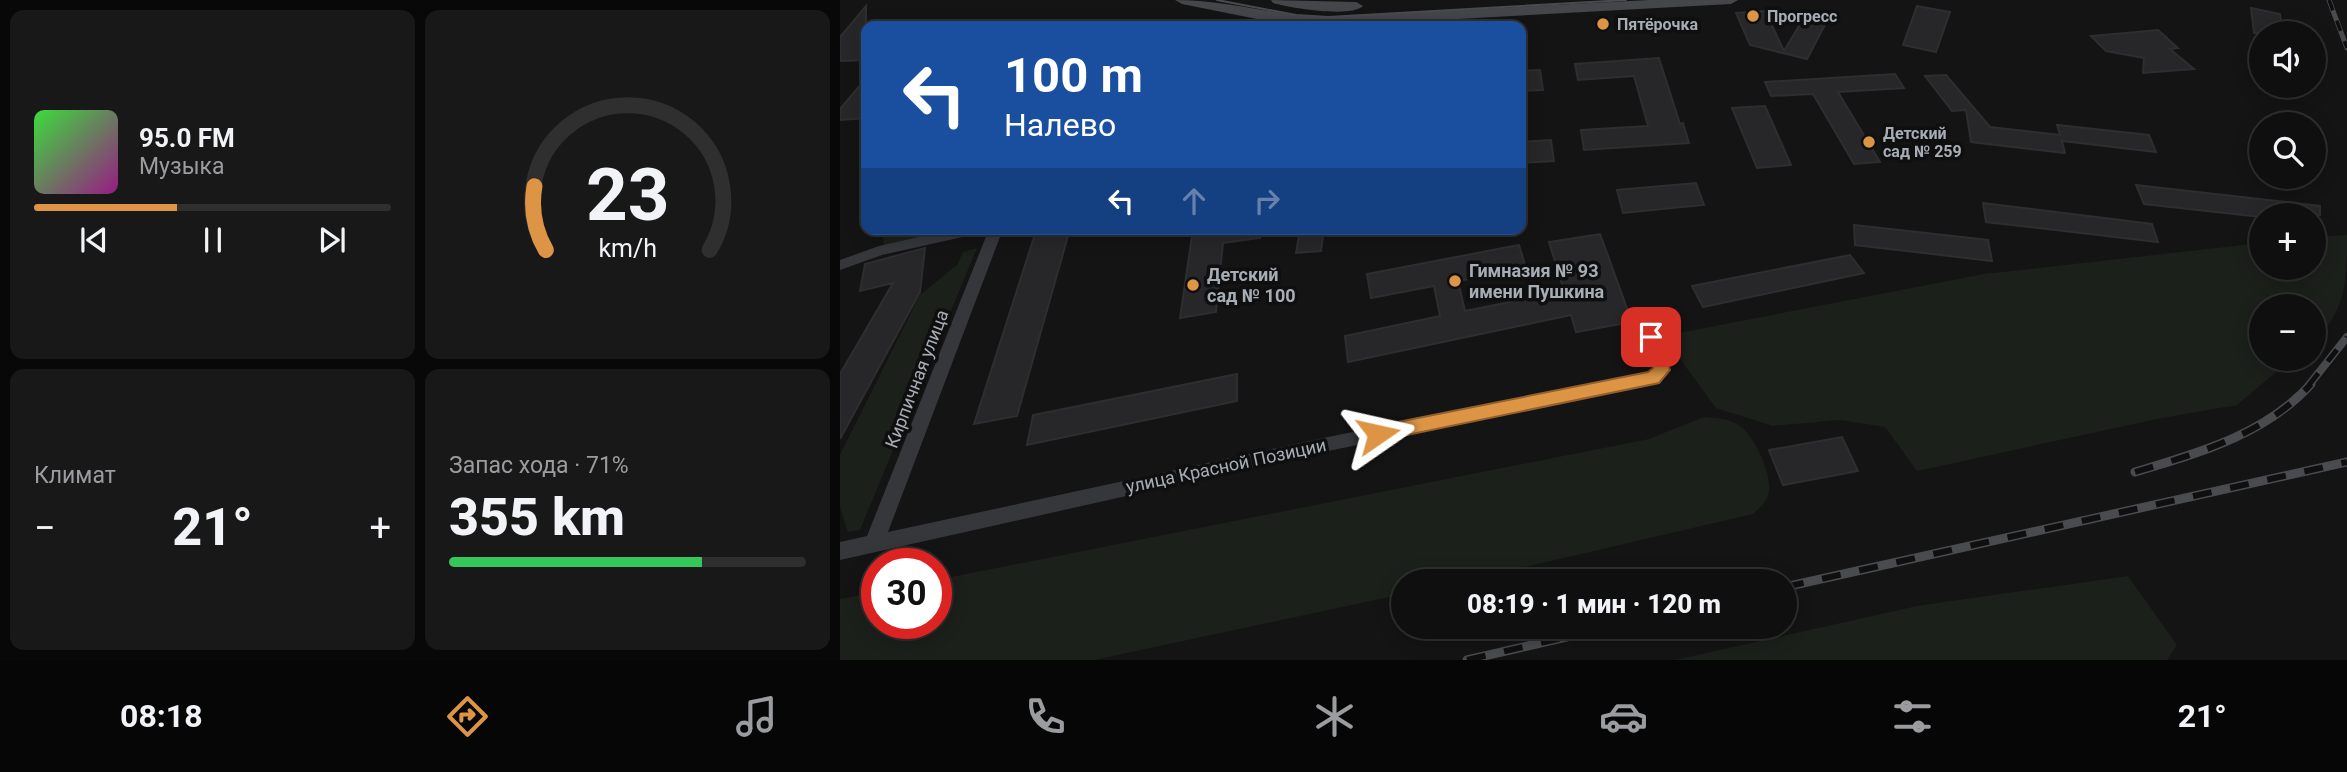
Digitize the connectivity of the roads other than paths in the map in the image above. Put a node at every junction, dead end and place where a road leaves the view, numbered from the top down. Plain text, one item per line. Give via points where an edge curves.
1 (1182, 0) edge
2 (1278, 0) edge
3 (1468, 0) edge
4 (1731, 0) edge
5 (1287, 20) junction
6 (1281, 21) edge
7 (1323, 21) edge
8 (1376, 21) edge
9 (950, 235) edge
10 (994, 235) edge
11 (840, 265) edge
12 (1651, 337) dead end
13 (874, 543) junction
14 (840, 551) edge

1 - 5 main road
2 - 3 main road via 1333,7
4 - 8 main road
5 - 6 street
5 - 7 main road
9 - 11 street
10 - 13 street, Кирпичная улица
12 - 13 street, улица Красной Позиции via 1662,370 1653,378
13 - 14 street, улица Красной Позиции

